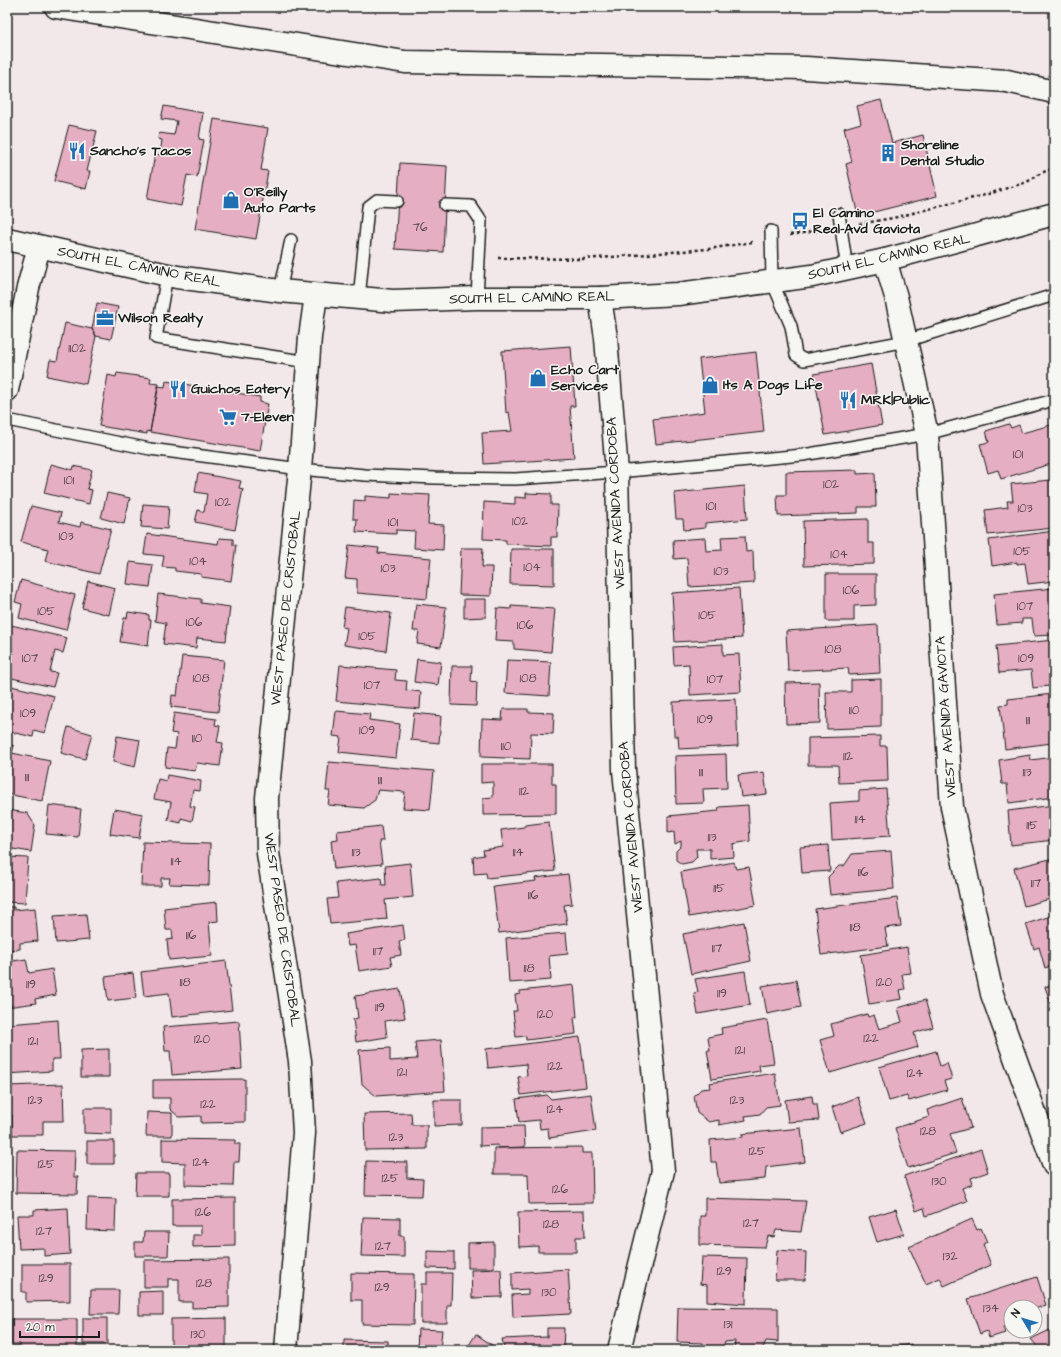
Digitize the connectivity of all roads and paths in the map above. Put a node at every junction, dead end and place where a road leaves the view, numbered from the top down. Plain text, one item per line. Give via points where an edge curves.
1 (56, 7) edge
2 (1054, 93) edge
3 (397, 201) dead end
4 (445, 204) dead end
5 (839, 214) dead end
6 (1054, 214) edge
7 (771, 230) dead end
8 (7, 239) edge
9 (291, 240) dead end
10 (39, 247) junction
11 (885, 260) junction
12 (847, 268) junction
13 (167, 275) junction
14 (772, 282) junction
15 (280, 291) junction
16 (1054, 294) edge
17 (316, 295) junction
18 (476, 298) junction
19 (600, 298) junction
20 (359, 299) junction
21 (906, 341) junction
22 (308, 362) junction
23 (7, 390) edge
24 (1054, 400) edge
25 (7, 420) edge
26 (926, 434) junction
27 (300, 469) junction
28 (617, 472) junction
29 (1054, 1165) edge
30 (286, 1350) edge
31 (620, 1350) edge

1 - 2 main road via 405,62 806,68 1007,81
3 - 20 lane via 377,200 368,207
4 - 18 lane via 471,206 481,221
5 - 12 lane
6 - 11 main road, SOUTH EL CAMINO REAL
7 - 14 lane
8 - 10 main road, SOUTH EL CAMINO REAL
9 - 15 lane
10 - 13 main road, SOUTH EL CAMINO REAL
10 - 23 main road
11 - 12 main road, SOUTH EL CAMINO REAL
11 - 21 main road, WEST AVENIDA GAVIOTA
12 - 14 main road, SOUTH EL CAMINO REAL
13 - 15 main road, SOUTH EL CAMINO REAL
13 - 22 lane via 156,338
14 - 19 main road, SOUTH EL CAMINO REAL via 678,294
14 - 21 lane via 790,326 796,355 804,360
15 - 17 main road, SOUTH EL CAMINO REAL
16 - 21 lane
17 - 20 main road, SOUTH EL CAMINO REAL
17 - 22 main road, WEST PASEO DE CRISTOBAL
18 - 19 main road, SOUTH EL CAMINO REAL
18 - 20 main road, SOUTH EL CAMINO REAL via 393,301
19 - 28 main road, WEST AVENIDA CORDOBA via 606,338
21 - 26 main road, WEST AVENIDA GAVIOTA
22 - 27 main road, WEST PASEO DE CRISTOBAL
24 - 26 lane
25 - 27 lane via 150,449
26 - 28 lane via 803,455
26 - 29 main road, WEST AVENIDA GAVIOTA via 952,807 992,994
27 - 28 lane via 365,475 515,479
27 - 30 main road, WEST PASEO DE CRISTOBAL via 267,798 268,853 300,1062 304,1132
28 - 31 main road, WEST AVENIDA CORDOBA via 624,770 663,1171

